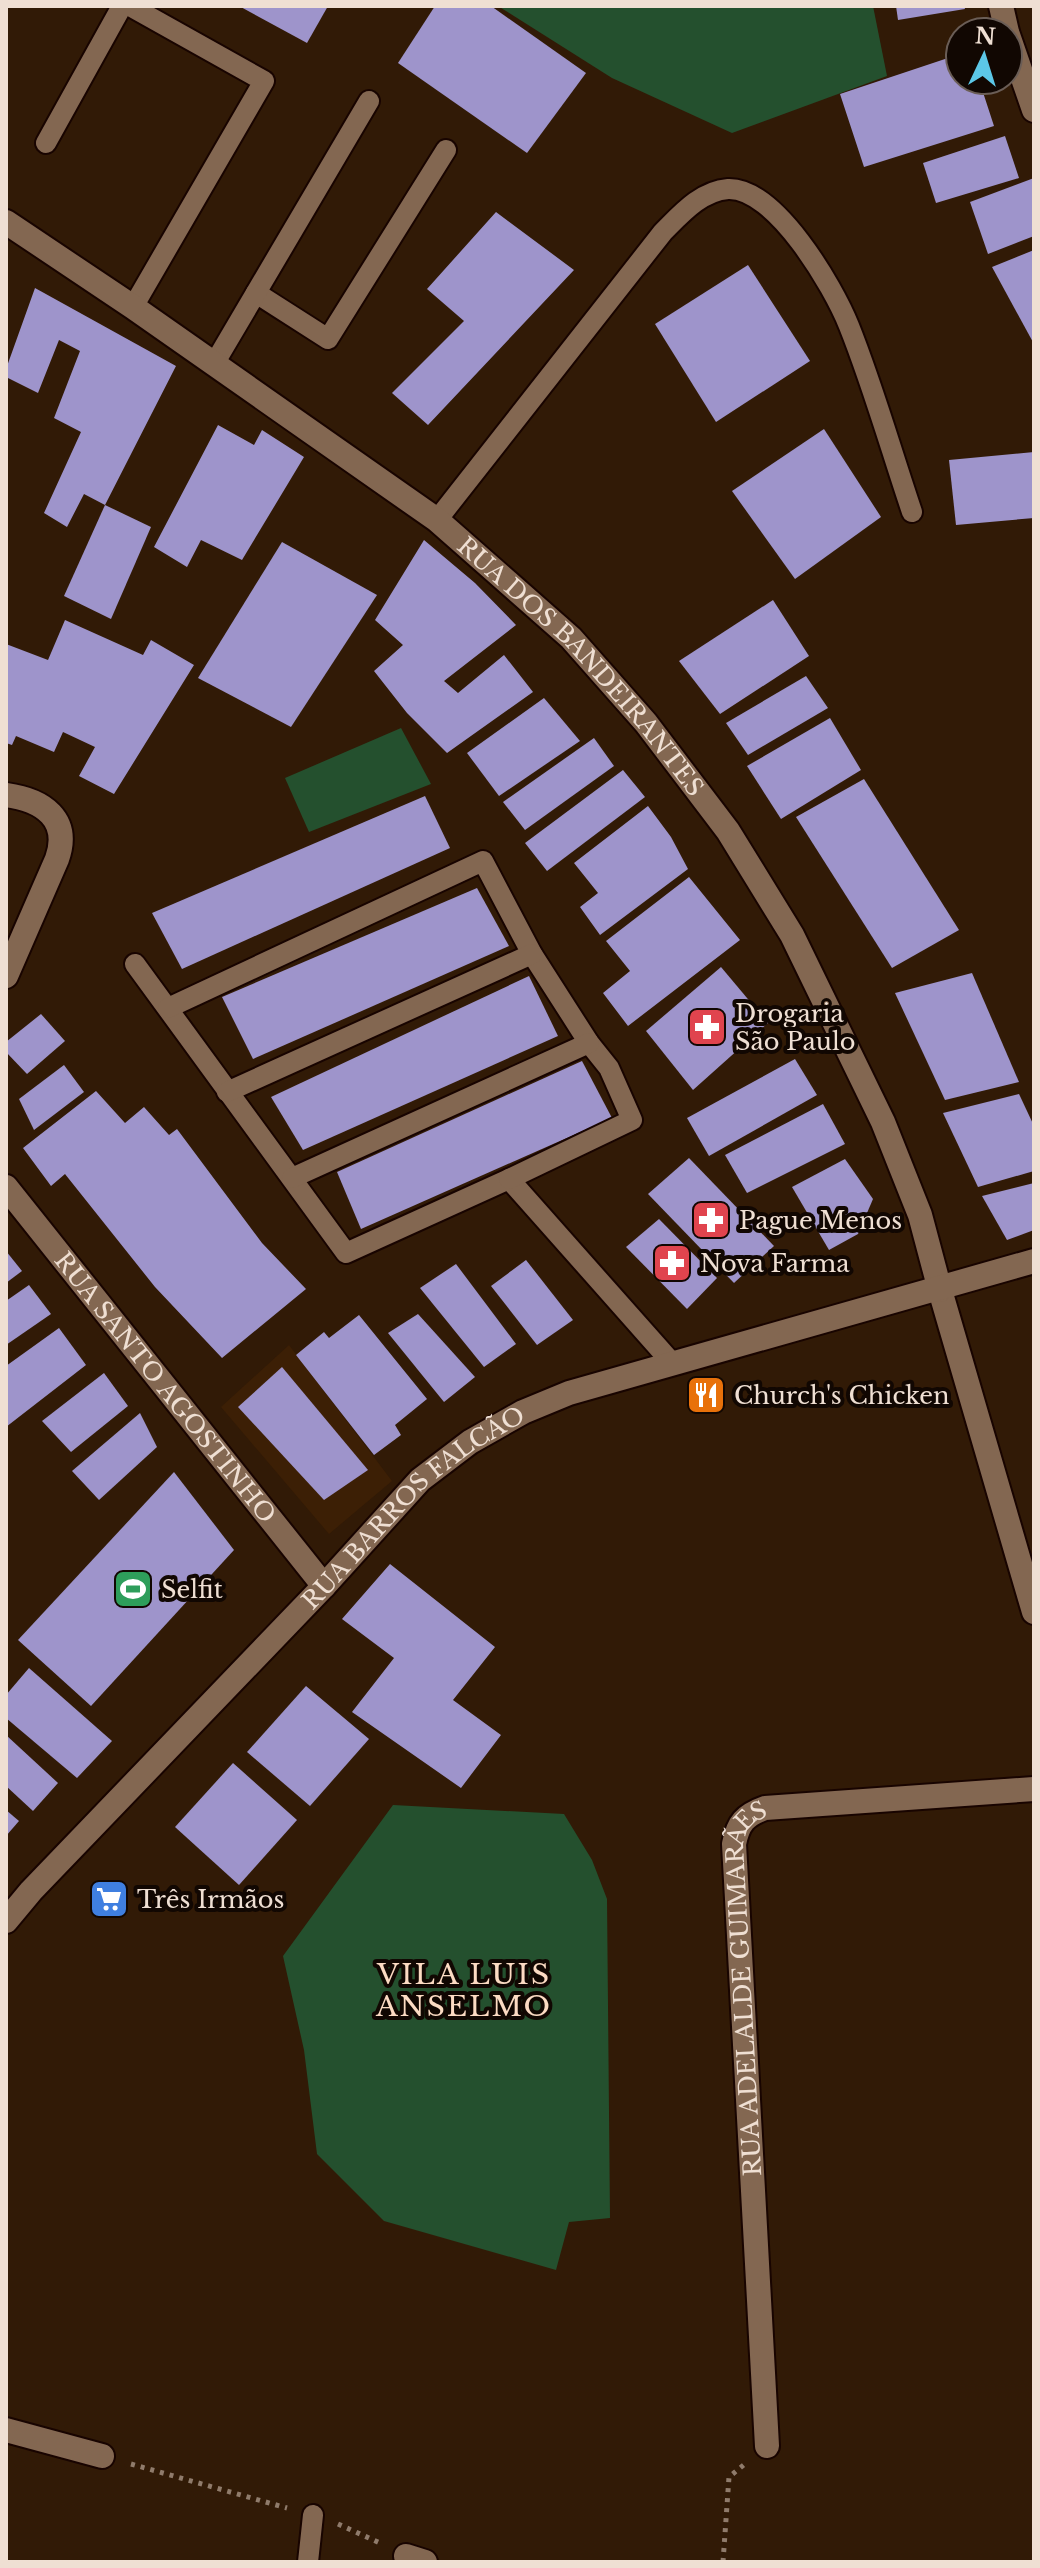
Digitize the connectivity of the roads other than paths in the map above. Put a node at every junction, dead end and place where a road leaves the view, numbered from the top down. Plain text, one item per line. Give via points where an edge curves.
1 (122, 6) edge
2 (130, 6) edge
3 (1024, 81) edge
4 (369, 101) dead end
5 (1034, 110) edge
6 (46, 143) dead end
7 (446, 150) dead end
8 (6, 222) edge
9 (256, 293) junction
10 (133, 307) junction
11 (214, 364) junction
12 (912, 512) dead end
13 (437, 520) junction
14 (6, 795) edge
15 (532, 954) junction
16 (135, 964) dead end
17 (6, 976) edge
18 (168, 1008) junction
19 (589, 1043) junction
20 (227, 1092) junction
21 (292, 1178) junction
22 (509, 1179) junction
23 (6, 1187) edge
24 (1034, 1261) edge
25 (940, 1290) junction
26 (673, 1364) junction
27 (324, 1586) junction
28 (1034, 1612) edge
29 (1034, 1789) edge
30 (6, 1921) edge
31 (6, 2430) edge
32 (767, 2446) road end
33 (102, 2456) road end
34 (313, 2515) road end
35 (308, 2562) edge

1 - 6 lane
2 - 10 lane via 264,81
3 - 5 street
4 - 9 lane
7 - 9 lane via 328,339
8 - 10 street, RUA DOS BANDEIRANTES
9 - 11 lane
10 - 11 street, RUA DOS BANDEIRANTES
11 - 13 street, RUA DOS BANDEIRANTES
12 - 13 lane via 848,324 830,287 785,222 748,191 731,189 702,197 663,232
13 - 25 street, RUA DOS BANDEIRANTES via 571,638 646,723 728,831 792,935 883,1122 920,1215
14 - 17 street via 49,812 62,832 62,846
15 - 18 lane via 483,861
15 - 19 lane
15 - 20 lane
16 - 18 lane
18 - 20 lane
19 - 21 lane
19 - 22 lane via 609,1068 632,1120
20 - 21 lane
21 - 22 lane via 346,1253
22 - 26 lane
23 - 27 street, RUA SANTO AGOSTINHO
24 - 25 street, RUA BARROS FALCÃO
25 - 26 street, RUA BARROS FALCÃO
25 - 28 street, RUA DOS BANDEIRANTES
26 - 27 street, RUA BARROS FALCÃO via 569,1393 470,1442 420,1480
27 - 30 street, RUA BARROS FALCÃO
29 - 32 street, RUA ADELALDE GUIMARÃES via 765,1808 747,1815 737,1828
31 - 33 street
34 - 35 lane

